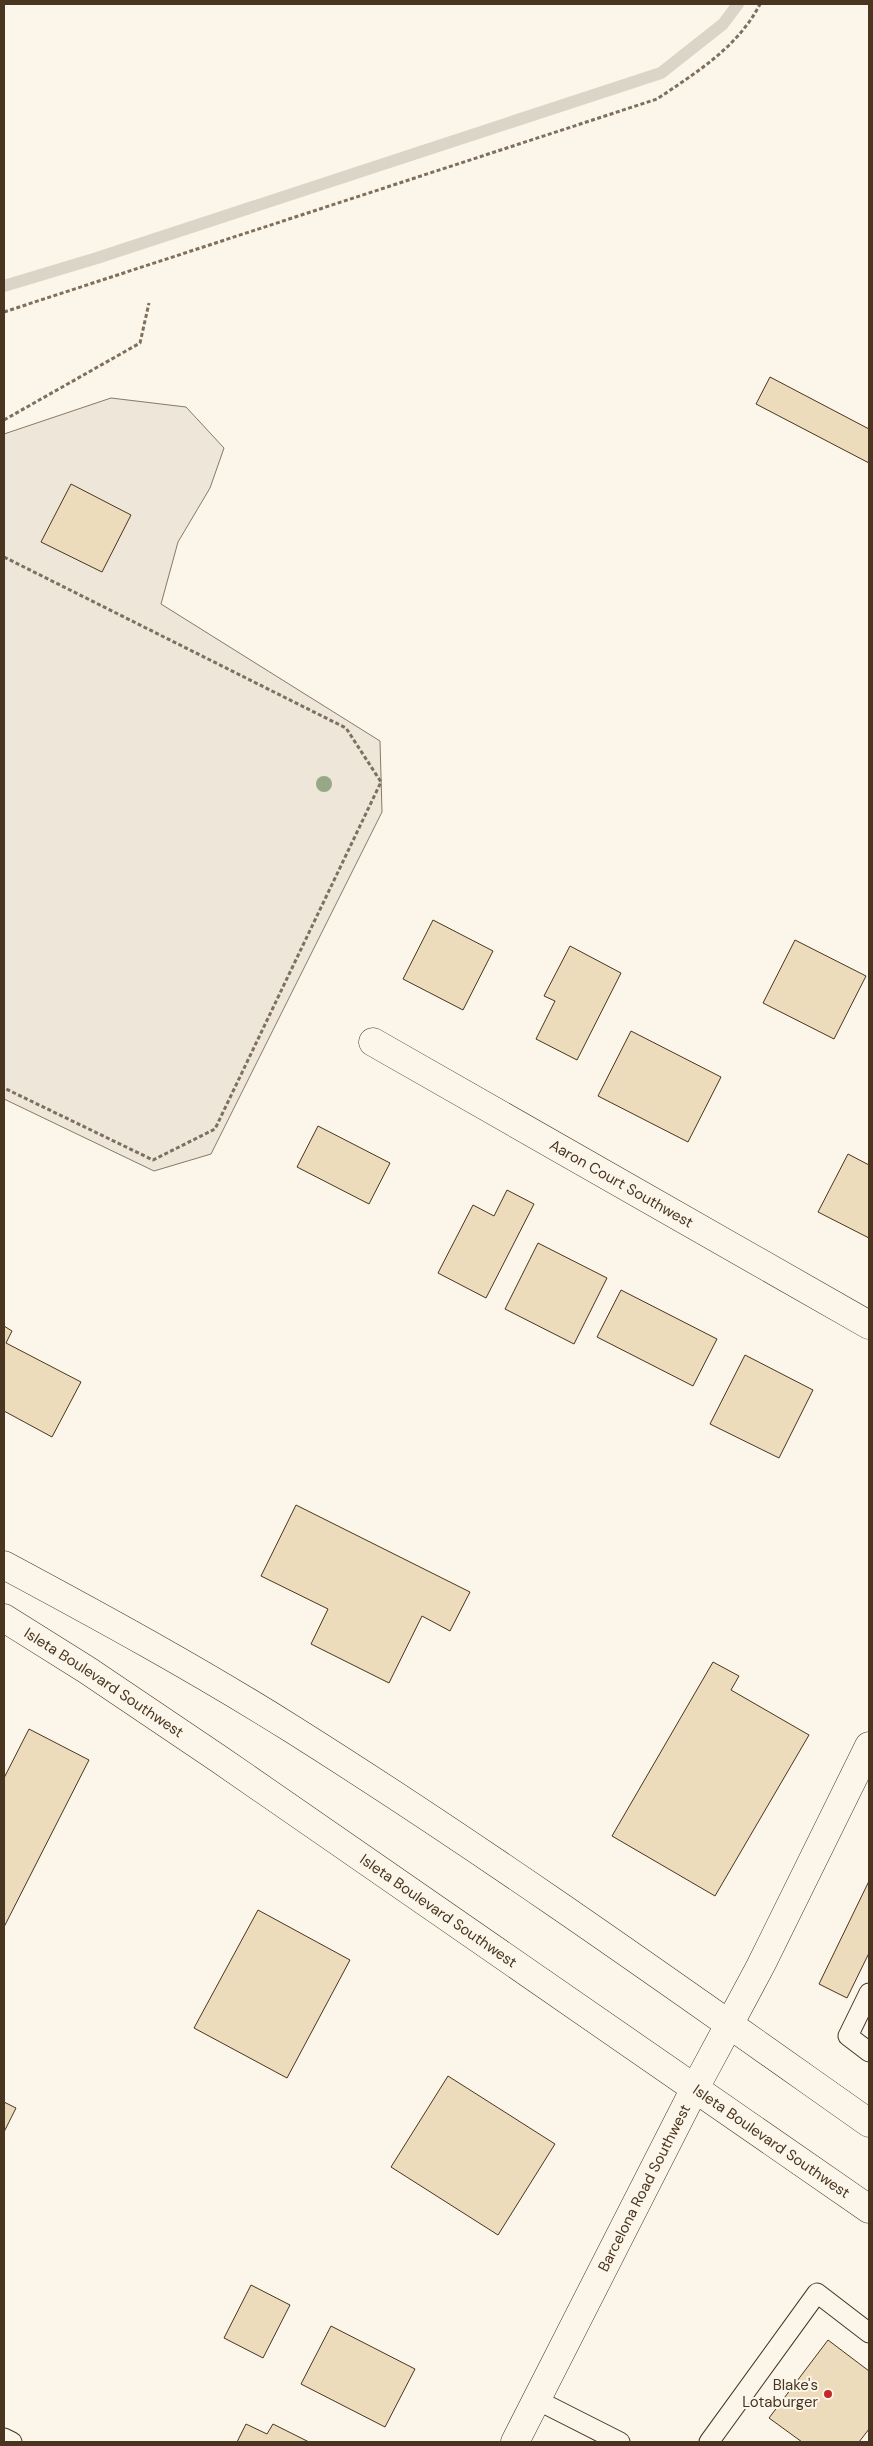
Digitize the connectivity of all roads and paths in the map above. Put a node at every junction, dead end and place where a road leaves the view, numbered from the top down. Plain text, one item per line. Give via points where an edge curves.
1 (760, 4) edge
2 (149, 303) dead end
3 (4, 312) edge
4 (4, 420) edge
5 (4, 557) edge
6 (373, 1042) dead end
7 (4, 1088) edge
8 (869, 1325) edge
9 (4, 1565) edge
10 (5, 1621) edge
11 (869, 1746) edge
12 (869, 1993) edge
13 (730, 2023) junction
14 (869, 2052) edge
15 (695, 2088) junction
16 (869, 2123) edge
17 (869, 2209) edge
18 (869, 2333) edge
19 (536, 2400) junction
20 (4, 2438) edge
21 (717, 2439) edge
22 (12, 2442) edge
23 (515, 2442) edge
24 (620, 2442) edge

1 - 3 path via 751,22 713,61 657,99
2 - 4 path via 140,343
5 - 7 path via 346,728 381,782 215,1129 153,1160
6 - 8 main road, Aaron Court Southwest
9 - 13 main road via 145,1642 290,1728 432,1819
10 - 15 main road, Isleta Boulevard Southwest via 87,1670 219,1758
11 - 13 main road, Barcelona Road Southwest
12 - 14 lane via 848,2036
13 - 15 main road, Barcelona Road Southwest
13 - 16 main road
15 - 17 main road, Isleta Boulevard Southwest
15 - 19 main road, Barcelona Road Southwest
18 - 21 lane via 817,2293
19 - 23 main road, Barcelona Road Southwest
19 - 24 lane
20 - 22 lane

